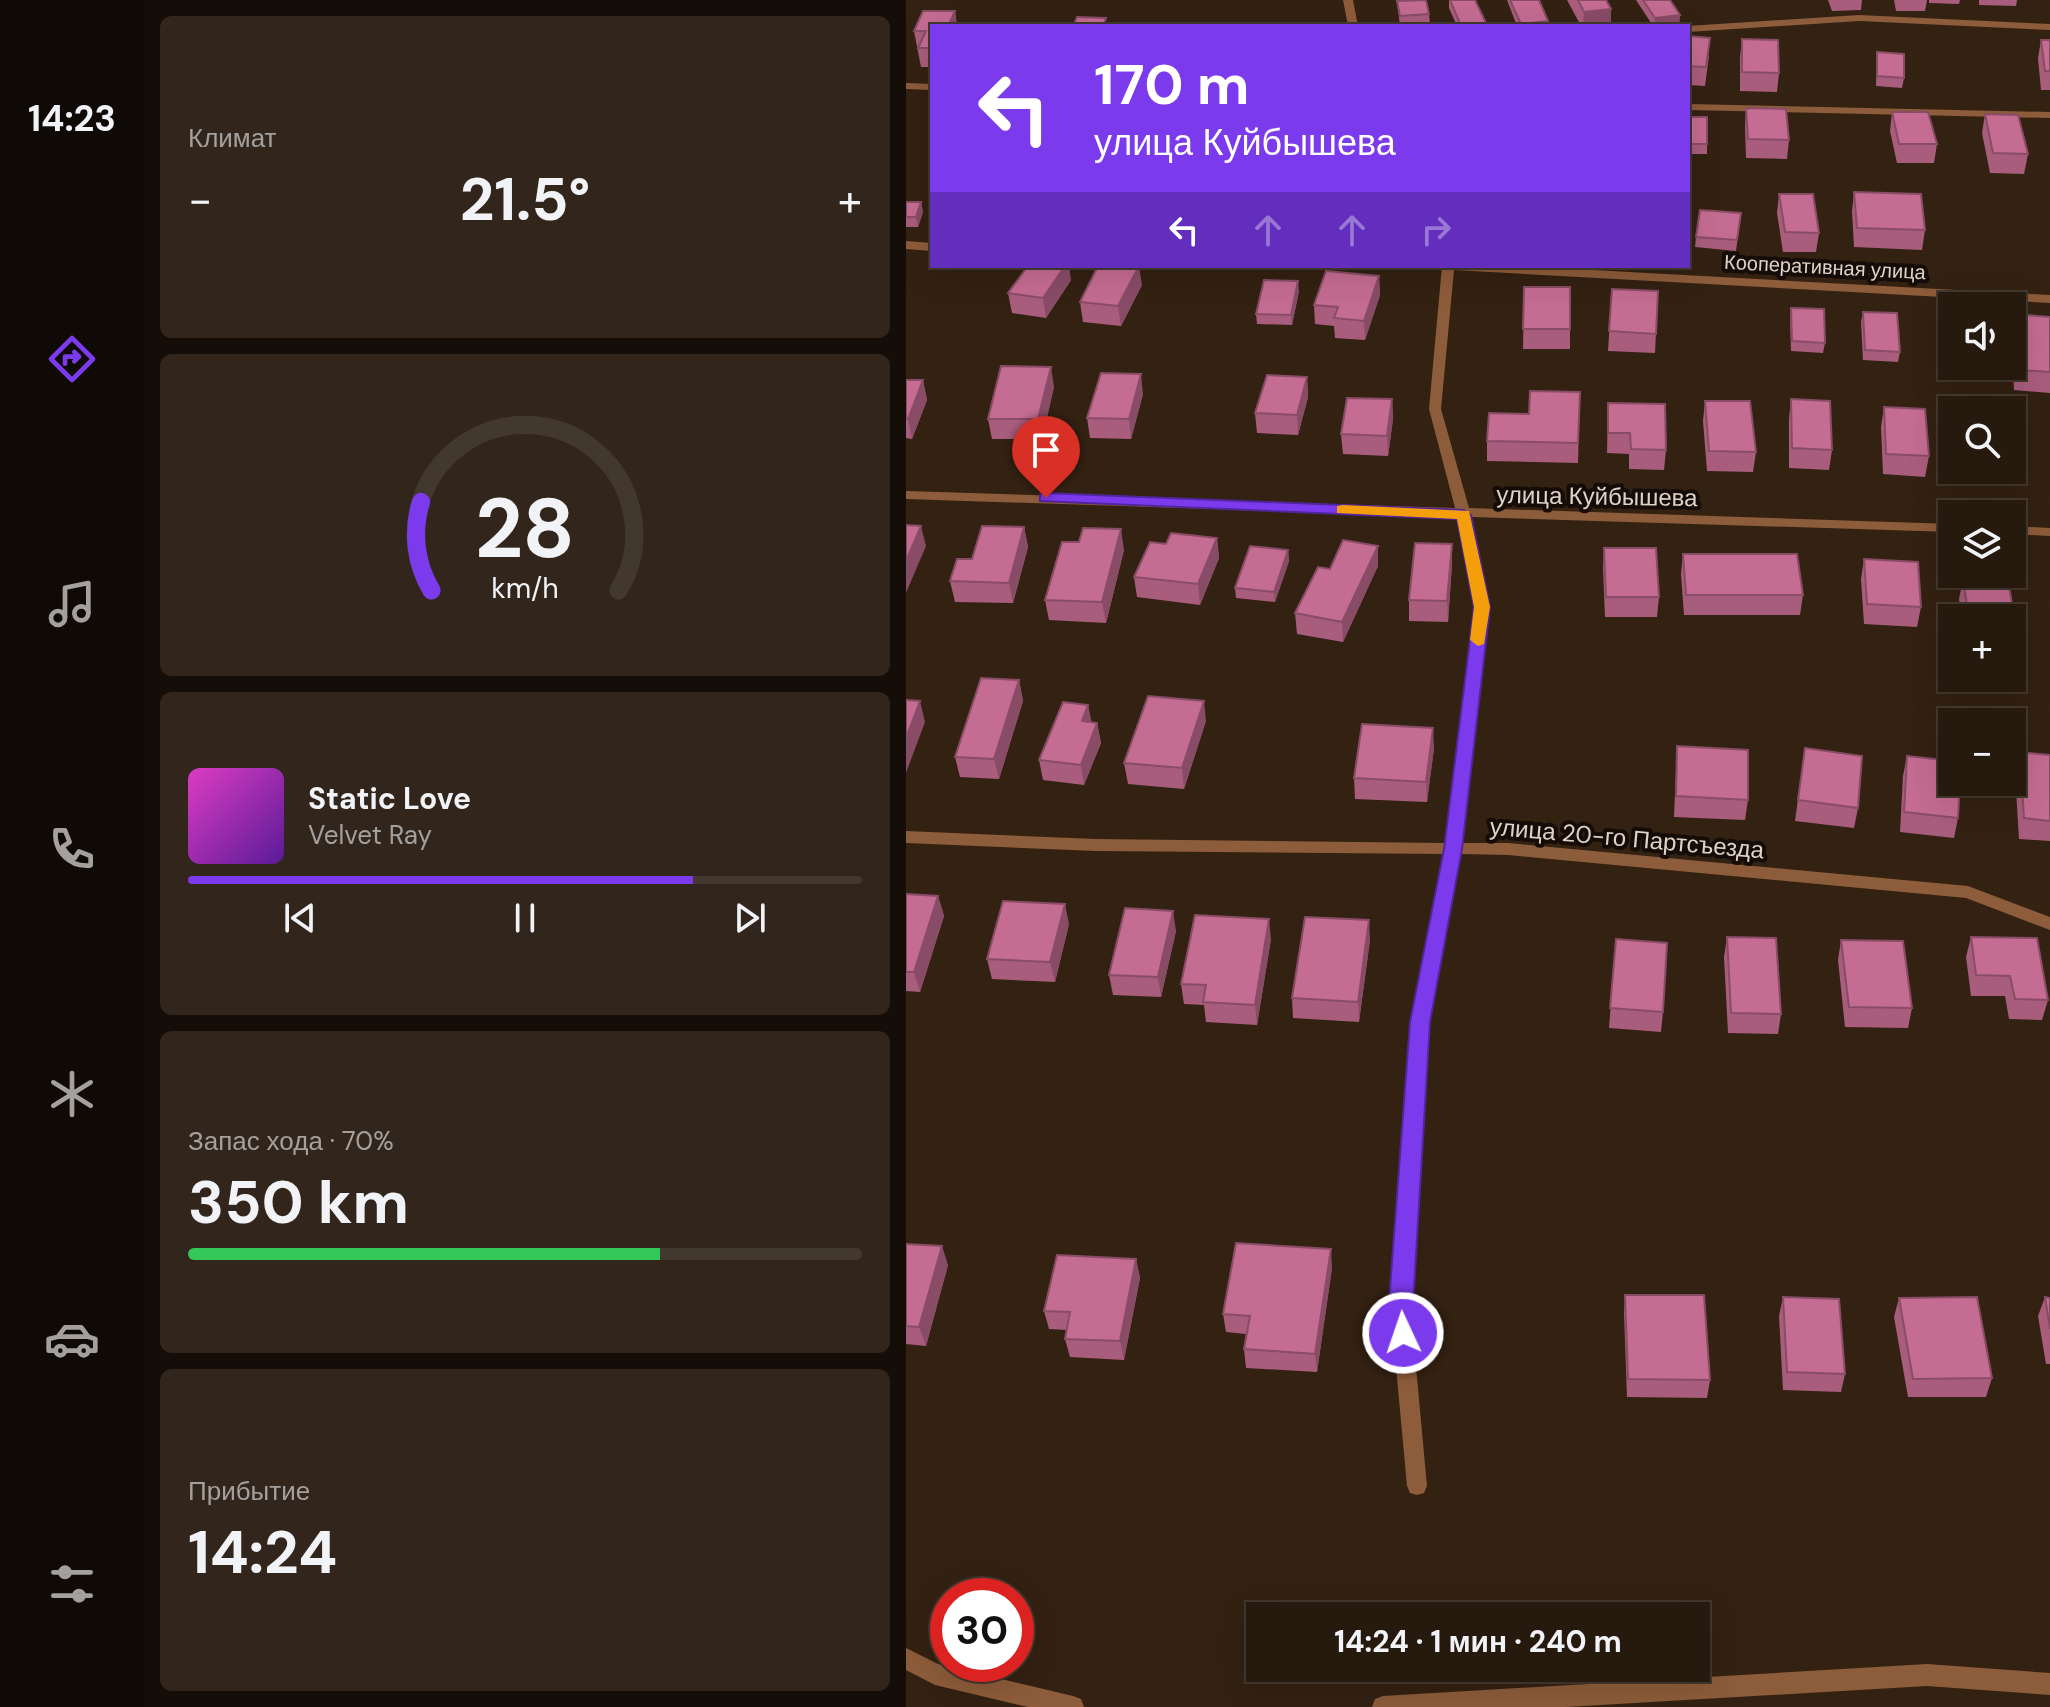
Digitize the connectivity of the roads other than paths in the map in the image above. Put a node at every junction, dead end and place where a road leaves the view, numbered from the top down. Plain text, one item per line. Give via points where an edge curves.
1 (1348, 0) edge
2 (1353, 24) edge
3 (2050, 27) edge
4 (1690, 29) edge
5 (906, 86) edge
6 (930, 87) edge
7 (1690, 107) edge
8 (2050, 115) edge
9 (906, 245) edge
10 (930, 247) edge
11 (1451, 268) edge
12 (1487, 268) edge
13 (2050, 299) edge
14 (906, 495) edge
15 (1464, 515) junction
16 (1938, 528) edge
17 (2026, 531) edge
18 (2050, 532) edge
19 (906, 837) edge
20 (1453, 849) junction
21 (2050, 924) edge
22 (1417, 1486) dead end
23 (906, 1659) edge
24 (2050, 1684) edge
25 (1073, 1707) edge
26 (1383, 1707) edge

1 - 2 street
3 - 4 street via 1859,18
5 - 6 street
7 - 8 street
9 - 10 street
11 - 15 street via 1435,409
12 - 13 street, Кооперативная улица
14 - 15 street, улица Куйбышева
15 - 16 street, улица Куйбышева
15 - 20 street via 1482,607
17 - 18 street
19 - 20 street, улица 20-го Партсъезда
20 - 21 street, улица 20-го Партсъезда via 1508,849 1968,892
20 - 22 street via 1420,1022 1400,1302
23 - 25 street via 935,1674
24 - 26 street via 1927,1675

